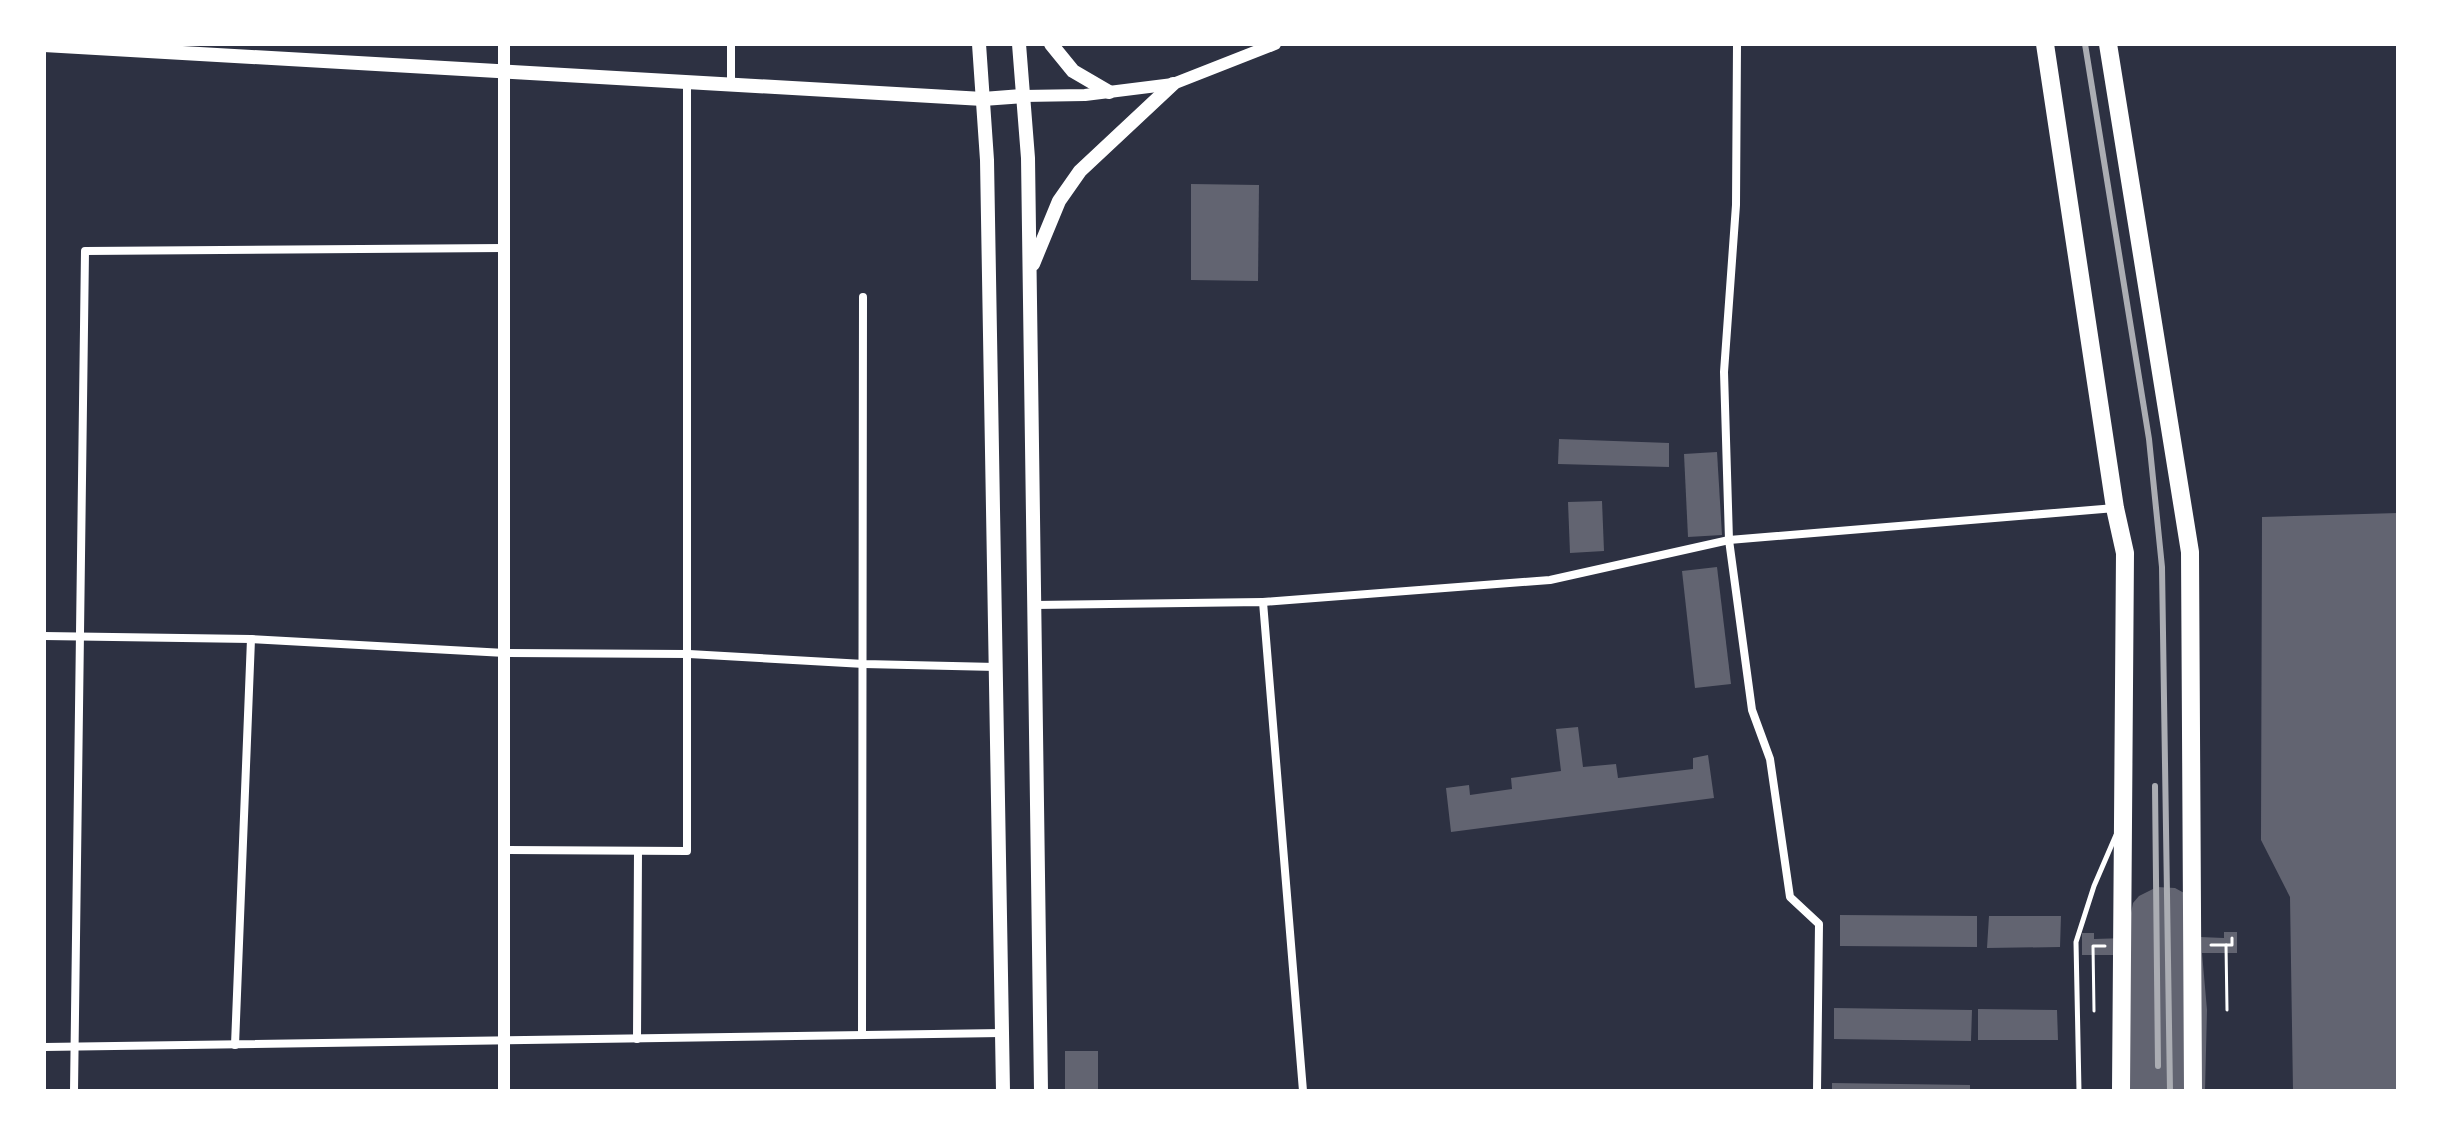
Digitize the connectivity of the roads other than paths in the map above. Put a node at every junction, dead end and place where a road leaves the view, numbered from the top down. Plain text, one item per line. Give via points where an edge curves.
1 (504, 44) edge
2 (731, 44) edge
3 (979, 44) edge
4 (1019, 44) edge
5 (1051, 44) edge
6 (1275, 44) edge
7 (1737, 44) edge
8 (2045, 44) edge
9 (2108, 44) edge
10 (44, 45) edge
11 (237, 50) edge
12 (504, 71) junction
13 (687, 82) junction
14 (1173, 84) junction
15 (731, 85) junction
16 (1109, 92) junction
17 (1023, 96) junction
18 (983, 99) junction
19 (504, 248) junction
20 (1029, 272) junction
21 (863, 297) dead end
22 (2115, 508) junction
23 (1729, 540) junction
24 (1263, 602) junction
25 (1034, 605) junction
26 (44, 636) edge
27 (83, 637) junction
28 (251, 639) junction
29 (505, 653) junction
30 (689, 654) junction
31 (864, 664) junction
32 (996, 667) junction
33 (2125, 816) junction
34 (505, 850) junction
35 (638, 851) junction
36 (1002, 1033) junction
37 (862, 1035) junction
38 (637, 1039) junction
39 (504, 1041) junction
40 (235, 1045) junction
41 (44, 1047) edge
42 (72, 1047) junction
43 (74, 1091) edge
44 (504, 1091) edge
45 (1003, 1091) edge
46 (1041, 1091) edge
47 (1303, 1091) edge
48 (1817, 1091) edge
49 (2079, 1091) edge
50 (2121, 1091) edge
51 (2193, 1091) edge

1 - 12 street
2 - 15 street
3 - 18 main road
4 - 17 main road
5 - 16 main road via 1073,71
6 - 14 street
7 - 23 street via 1736,205 1724,372
8 - 22 highway
9 - 51 highway via 2190,552
10 - 11 main road
11 - 12 main road
12 - 13 main road
12 - 19 street
13 - 15 main road
13 - 30 street
14 - 16 street
14 - 20 main road via 1080,171 1059,201
15 - 18 main road
16 - 17 street
17 - 18 main road
17 - 20 main road
18 - 32 main road
19 - 27 street via 85,251
19 - 29 street
20 - 25 main road
21 - 31 street
22 - 23 street
22 - 33 highway via 2125,553
23 - 24 street via 1550,580
23 - 48 street via 1752,710 1770,759 1790,897 1819,924
24 - 25 street
24 - 47 street
25 - 46 main road
26 - 27 street
27 - 28 street
27 - 42 street
28 - 29 street
28 - 40 street
29 - 30 street
29 - 34 street
30 - 31 street
30 - 35 street via 687,851
31 - 32 street
31 - 37 street
32 - 36 main road
33 - 49 lane via 2076,942
33 - 50 highway
34 - 35 street
34 - 39 street
35 - 38 street
36 - 37 street
36 - 45 main road
37 - 38 street
38 - 39 street
39 - 40 street
39 - 44 street
40 - 42 street
41 - 42 street
42 - 43 street

